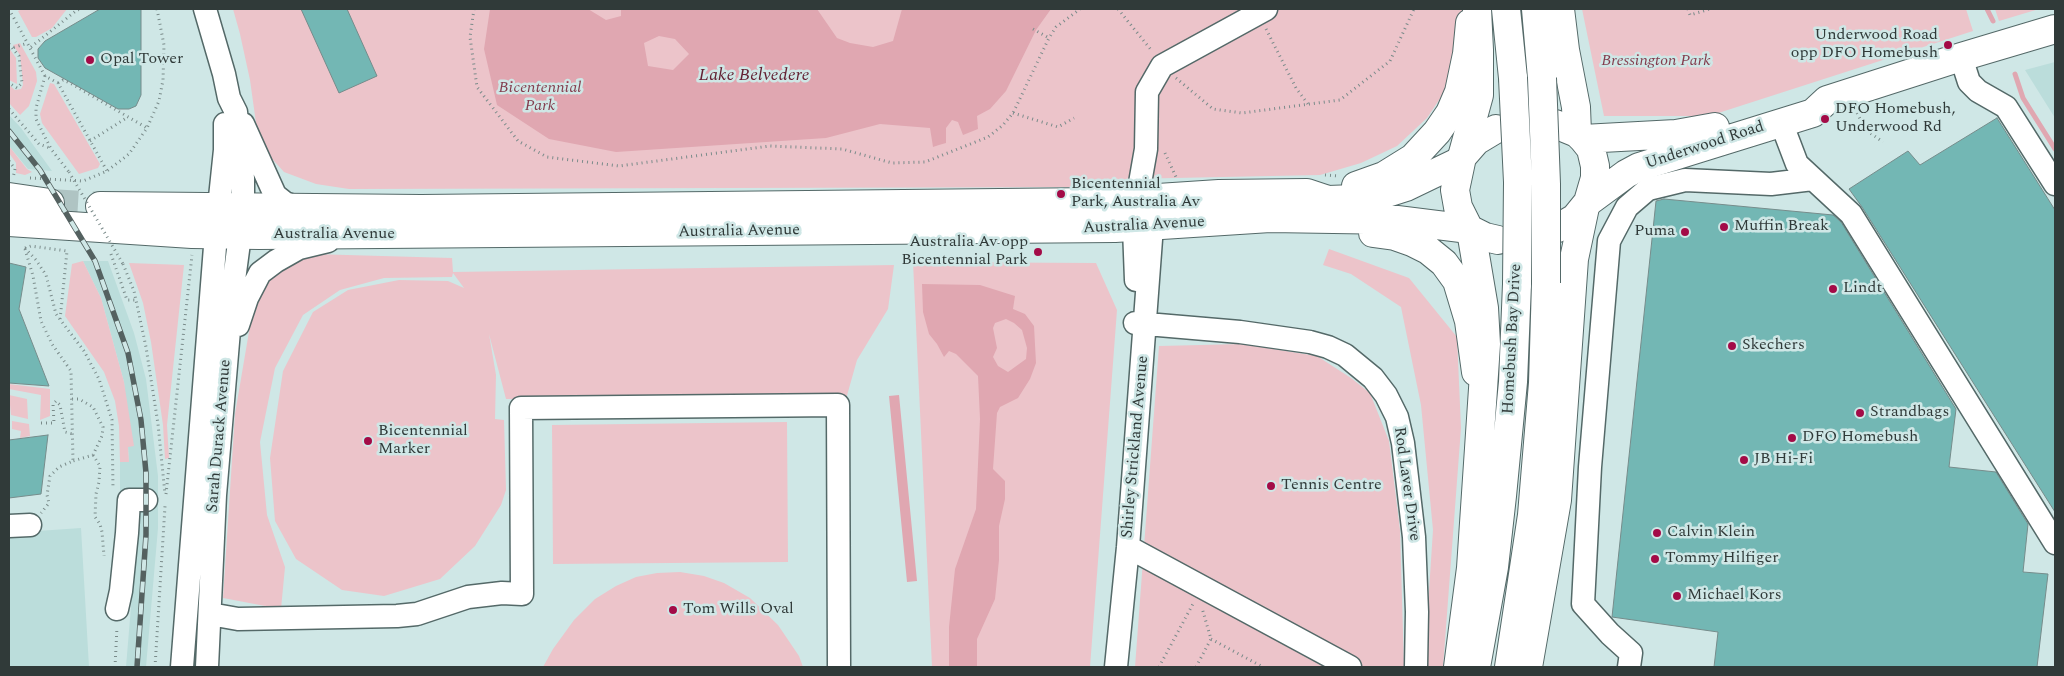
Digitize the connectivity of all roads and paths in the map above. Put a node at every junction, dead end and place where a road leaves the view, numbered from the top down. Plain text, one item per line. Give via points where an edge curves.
1 (9, 9) edge
2 (76, 9) edge
3 (81, 9) edge
4 (157, 9) edge
5 (205, 9) edge
6 (474, 9) edge
7 (1080, 9) edge
8 (1118, 9) edge
9 (1414, 9) edge
10 (1472, 9) edge
11 (1477, 9) edge
12 (1506, 9) edge
13 (1536, 9) edge
14 (1560, 9) edge
15 (1688, 9) edge
16 (1710, 9) edge
17 (1262, 11) edge
18 (1033, 29) dead end
19 (2055, 29) edge
20 (1048, 38) junction
21 (9, 44) edge
22 (29, 45) junction
23 (10, 48) edge
24 (1961, 57) junction
25 (1162, 66) junction
26 (45, 76) junction
27 (9, 83) edge
28 (58, 83) junction
29 (1828, 100) junction
30 (1308, 104) junction
31 (233, 105) junction
32 (9, 109) edge
33 (1013, 113) junction
34 (1857, 113) dead end
35 (128, 116) junction
36 (1074, 118) dead end
37 (1781, 122) junction
38 (148, 128) junction
39 (1496, 129) dead end
40 (1572, 132) junction
41 (90, 141) junction
42 (1883, 142) dead end
43 (51, 149) junction
44 (1146, 149) junction
45 (1461, 159) junction
46 (9, 161) edge
47 (107, 171) junction
48 (1340, 176) dead end
49 (1813, 179) junction
50 (1182, 181) dead end
51 (16, 182) edge
52 (1314, 184) junction
53 (2055, 184) edge
54 (1137, 200) junction
55 (50, 203) tunnel mouth
56 (1587, 204) junction
57 (100, 206) tunnel mouth
58 (296, 206) junction
59 (231, 207) junction
60 (1238, 221) junction
61 (9, 222) edge
62 (1143, 227) junction
63 (1558, 228) dead end
64 (1470, 230) junction
65 (228, 235) junction
66 (354, 235) junction
67 (1498, 240) dead end
68 (25, 248) junction
69 (111, 254) dead end
70 (192, 255) dead end
71 (136, 300) junction
72 (60, 320) junction
73 (1140, 323) junction
74 (227, 356) junction
75 (72, 398) junction
76 (1482, 417) junction
77 (40, 423) dead end
78 (73, 434) junction
79 (92, 455) junction
80 (73, 461) junction
81 (114, 493) dead end
82 (156, 500) junction
83 (1557, 500) junction
84 (20, 526) edge
85 (2055, 543) edge
86 (1128, 548) junction
87 (105, 564) dead end
88 (1200, 591) junction
89 (117, 609) joint
90 (210, 614) junction
91 (1211, 638) junction
92 (115, 667) edge
93 (155, 667) edge
94 (182, 667) edge
95 (207, 667) edge
96 (839, 667) edge
97 (1107, 667) edge
98 (1116, 667) edge
99 (1159, 667) edge
100 (1196, 667) edge
101 (1263, 667) edge
102 (1350, 667) edge
103 (1416, 667) edge
104 (1458, 667) edge
105 (1476, 667) edge
106 (1509, 667) edge
107 (1528, 667) edge
108 (1547, 667) edge
109 (1629, 667) edge

1 - 22 path
2 - 3 path
2 - 22 path
4 - 38 path via 165,58 158,101
5 - 31 street
6 - 33 path via 470,37 477,86 518,141 547,157 618,166 770,146 842,149 892,164 925,162 988,137
7 - 20 path via 1056,27
8 - 25 path
9 - 30 path via 1390,61 1340,100
10 - 52 main road via 1467,54 1458,92 1450,113 1427,144 1412,158 1368,182 1353,186
11 - 45 main road via 1479,95
12 - 105 main road, Homebush Bay Drive, bridge via 1518,182 1513,382 1494,567
13 - 106 main road, Homebush Bay Drive, bridge via 1546,184 1543,383 1532,515
14 - 40 main road via 1576,106
15 - 16 path via 1690,15
17 - 25 street
17 - 30 path via 1296,88
18 - 20 path
19 - 24 main road, Underwood Road
20 - 33 path
21 - 23 path
22 - 23 path
22 - 26 path
23 - 27 path via 19,56 22,83 17,88
24 - 29 main road, Underwood Road
24 - 53 street via 1969,82 2006,107
25 - 30 path via 1212,109 1242,113
25 - 44 street via 1147,92
26 - 28 path
26 - 43 path via 36,119
28 - 35 path via 63,80 70,83
28 - 41 path
29 - 37 main road, Underwood Road via 1813,112
29 - 40 main road, Underwood Road via 1811,98 1733,123 1676,134
31 - 58 street via 249,132 276,194 285,203
31 - 59 street via 225,123 224,166
32 - 43 path via 39,144
33 - 36 path via 1058,127
34 - 42 path via 1866,130
35 - 38 path
35 - 41 path
37 - 49 street via 1797,164
37 - 56 main road, Underwood Road via 1640,167
38 - 47 path via 129,154
39 - 45 main road via 1476,141
40 - 56 main road via 1591,149 1595,166
41 - 47 path
43 - 71 path, bridge via 69,172 123,264
44 - 50 path via 1164,150 1174,175
44 - 54 street
45 - 52 main road, Australia Avenue via 1415,183 1384,194 1328,200
45 - 64 main road via 1455,183 1456,198
46 - 51 path via 15,169
47 - 51 path via 83,181 33,177
48 - 52 path
49 - 85 street via 1851,214
49 - 109 street via 1771,184 1685,180 1648,189 1627,207 1609,241 1590,467 1583,604 1631,653
51 - 55 main road
52 - 54 main road, Australia Avenue
54 - 58 main road, Australia Avenue via 421,209
54 - 60 main road via 1143,212 1206,211
56 - 63 main road, Underwood Road via 1575,218
56 - 83 main road via 1574,259
57 - 59 main road, Australia Avenue
58 - 59 main road, Australia Avenue
59 - 65 main road, Sarah Durack Avenue
60 - 62 main road, Australia Avenue
60 - 64 main road, Australia Avenue via 1270,218 1397,220
60 - 76 main road via 1266,230 1394,236 1428,250 1457,281 1470,321
61 - 65 main road, Australia Avenue
62 - 66 main road, Australia Avenue
62 - 73 street, Shirley Strickland Avenue
64 - 67 main road, Australia Avenue
64 - 76 main road via 1486,326
65 - 66 main road, Australia Avenue
65 - 74 street, Sarah Durack Avenue via 232,296
65 - 94 street, Sarah Durack Avenue
66 - 74 street via 299,248 260,273 247,298
68 - 72 path via 46,275
68 - 72 path via 67,251
68 - 75 path via 41,321 71,371
69 - 71 path via 127,300
70 - 82 path
71 - 82 path via 158,424 164,485
72 - 81 path via 96,372 112,420
73 - 86 street, Shirley Strickland Avenue
73 - 97 street, Shirley Strickland Avenue
73 - 103 street, Rod Laver Drive via 1240,332 1328,347 1373,378 1386,394 1397,417 1403,443 1414,538
74 - 90 street, Sarah Durack Avenue via 215,495
75 - 78 path
75 - 79 path via 93,407 103,427
76 - 104 main road via 1471,568
77 - 78 path via 54,423 53,404 56,401 60,405 65,432
78 - 80 path
79 - 80 path
79 - 87 path via 100,466 95,517 102,532
80 - 84 path via 59,466 50,476 49,503
82 - 89 street via 129,500
82 - 93 path
83 - 107 main road
83 - 108 main road via 1560,559
86 - 88 street
86 - 98 street, Shirley Strickland Avenue
88 - 91 path
88 - 99 path
88 - 102 street
89 - 92 path
90 - 95 street, Sarah Durack Avenue
90 - 96 street via 238,619 396,616 417,614 468,597 522,594 521,408 838,405
91 - 100 path
91 - 101 path

